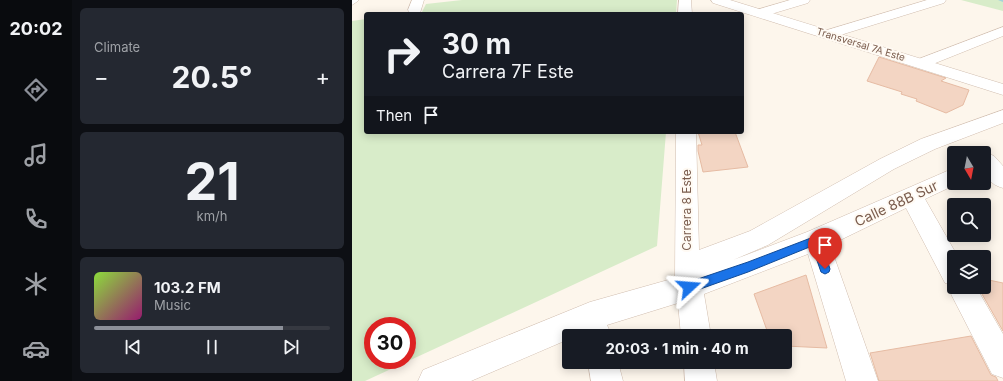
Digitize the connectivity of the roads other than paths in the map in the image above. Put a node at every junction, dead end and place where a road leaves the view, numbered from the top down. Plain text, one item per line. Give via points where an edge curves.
1 (685, 0) edge
2 (719, 0) edge
3 (804, 0) edge
4 (940, 0) edge
5 (685, 12) edge
6 (761, 13) junction
7 (1003, 31) edge
8 (829, 34) junction
9 (922, 63) junction
10 (1003, 90) edge
11 (1003, 116) edge
12 (686, 134) edge
13 (991, 159) edge
14 (947, 179) edge
15 (1003, 180) edge
16 (911, 196) junction
17 (816, 240) junction
18 (947, 261) edge
19 (688, 277) junction
20 (965, 294) edge
21 (594, 326) edge
22 (695, 329) edge
23 (1003, 364) edge
24 (604, 369) edge
25 (700, 369) edge
26 (434, 381) edge
27 (607, 381) edge
28 (701, 381) edge
29 (862, 381) edge

1 - 5 street
2 - 6 street, Transversal 7A Este
3 - 6 street
4 - 8 street
6 - 8 street, Transversal 7A Este
7 - 9 street
8 - 9 street, Transversal 7A Este
9 - 10 street, Transversal 7A Este
11 - 19 street, Calle 88B Sur via 928,144 887,164
12 - 19 street, Carrera 8 Este
13 - 15 street
14 - 16 street, Calle 88B Sur
16 - 17 street, Calle 88B Sur
16 - 18 street
17 - 19 street, Calle 88B Sur via 748,267
17 - 29 street
19 - 21 street, Calle 88B Sur
19 - 22 street, Carrera 8 Este
20 - 23 street
21 - 26 street, Calle 88B Sur
24 - 27 street
25 - 28 street

